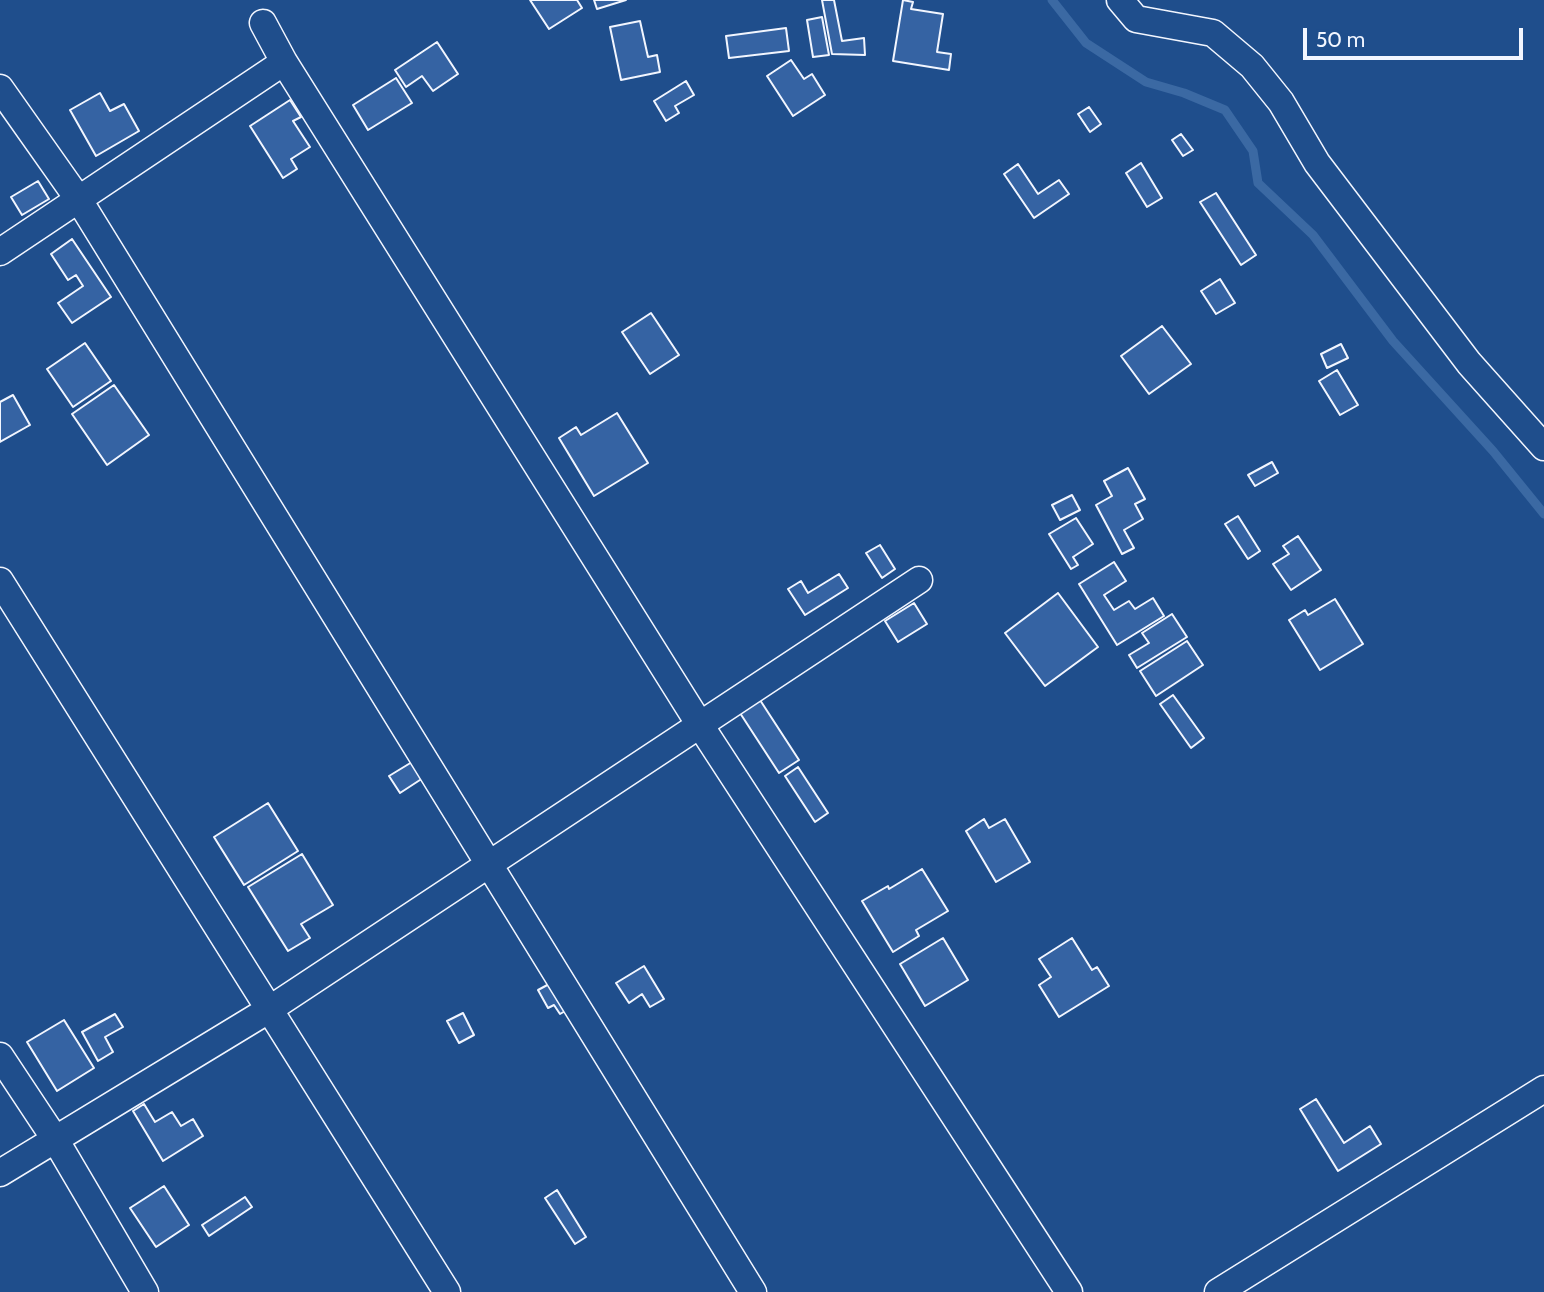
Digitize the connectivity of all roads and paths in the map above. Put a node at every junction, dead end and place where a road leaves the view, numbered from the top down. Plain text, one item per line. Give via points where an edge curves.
1 (1120, 0) edge
2 (262, 23) dead end
3 (284, 62) junction
4 (0, 88) edge
5 (79, 200) junction
6 (0, 252) edge
7 (1544, 447) edge
8 (919, 580) dead end
9 (0, 581) edge
10 (700, 725) junction
11 (489, 865) junction
12 (270, 1009) junction
13 (0, 1056) edge
14 (1544, 1089) edge
15 (55, 1139) junction
16 (0, 1173) edge
17 (145, 1292) edge
18 (447, 1292) edge
19 (753, 1292) edge
20 (1069, 1292) edge
21 (1218, 1292) edge

1 - 7 street via 1136,19 1213,33 1252,66 1281,102 1317,163 1469,363
2 - 3 street
3 - 5 street
3 - 10 street
4 - 5 street
5 - 6 street
5 - 11 street
8 - 10 street
9 - 12 street
10 - 11 street
10 - 20 street
11 - 12 street
11 - 19 street
12 - 15 street
12 - 18 street
13 - 15 street
14 - 21 street
15 - 16 street
15 - 17 street

